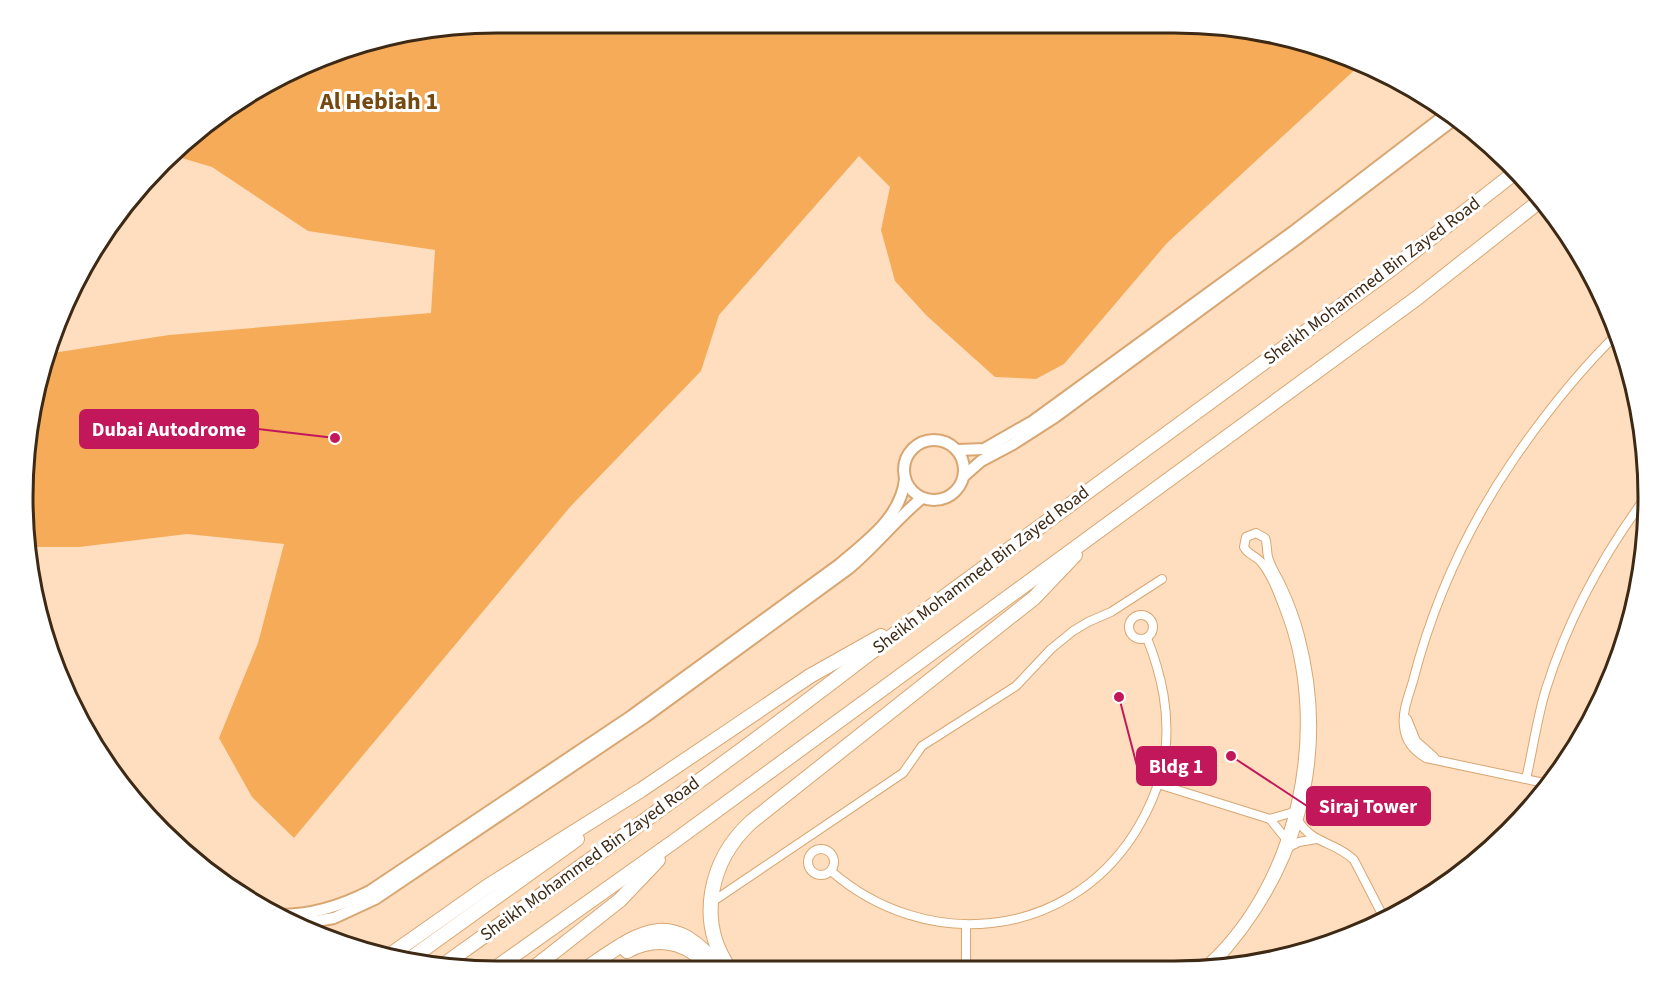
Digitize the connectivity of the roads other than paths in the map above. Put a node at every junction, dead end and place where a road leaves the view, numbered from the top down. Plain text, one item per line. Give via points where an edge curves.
1 (1441, 118) edge
2 (1449, 124) edge
3 (1510, 177) edge
4 (1534, 205) edge
5 (1610, 341) edge
6 (958, 450) junction
7 (964, 476) junction
8 (905, 479) junction
9 (922, 498) junction
10 (1638, 510) edge
11 (1094, 533) junction
12 (1162, 579) dead end
13 (910, 622) junction
14 (1146, 638) dead end
15 (1526, 779) junction
16 (1540, 782) edge
17 (1158, 784) junction
18 (641, 790) junction
19 (1294, 812) junction
20 (1270, 819) junction
21 (1299, 822) junction
22 (1286, 839) junction
23 (1316, 839) junction
24 (676, 840) junction
25 (1291, 846) junction
26 (831, 871) dead end
27 (711, 902) junction
28 (1381, 912) edge
29 (295, 914) edge
30 (311, 922) edge
31 (966, 925) junction
32 (397, 950) edge
33 (417, 954) edge
34 (452, 959) edge
35 (1211, 959) edge
36 (1219, 959) edge
37 (506, 961) edge
38 (542, 961) edge
39 (598, 961) edge
40 (610, 961) edge
41 (702, 961) edge
42 (717, 961) edge
43 (724, 961) edge
44 (966, 961) edge

1 - 6 street via 1033,422 990,447
2 - 7 street via 1055,417 975,465
3 - 13 highway, Sheikh Mohammed Bin Zayed Road via 1402,261
4 - 11 highway, Sheikh Mohammed Bin Zayed Road via 1417,298
5 - 15 street via 1582,370 1512,460 1475,525 1442,592 1407,706 1408,724 1416,741 1429,754 1446,762
6 - 7 street
6 - 8 street via 936,440 920,443 907,457
7 - 9 street via 948,497
8 - 9 street
8 - 29 street via 899,503 869,540 630,717 370,891 331,908
9 - 30 street via 848,569 612,740 375,899 334,918
10 - 15 street via 1598,570 1568,633 1546,688
11 - 24 highway, Sheikh Mohammed Bin Zayed Road
11 - 27 highway via 1034,598 741,830 720,863
12 - 27 street via 1112,612 1073,631 1016,686 922,746 903,773
13 - 18 highway via 821,668
13 - 34 highway, Sheikh Mohammed Bin Zayed Road via 678,797
14 - 17 street via 1158,666 1167,727
15 - 16 street
17 - 20 street
17 - 31 street via 1144,818 1125,848 1100,875 1038,912 1002,922
18 - 32 highway via 501,877
18 - 33 highway
19 - 20 street
19 - 21 street via 1304,756 1302,686 1292,632 1279,596 1262,563 1244,547 1246,537 1256,533 1265,538 1268,560 1289,603 1308,675 1312,749
19 - 22 street
20 - 22 street
21 - 23 street
21 - 25 street
22 - 35 street via 1252,907
23 - 25 street
23 - 28 street via 1343,850 1354,860
24 - 37 highway, Sheikh Mohammed Bin Zayed Road
24 - 38 highway via 620,900
25 - 36 street via 1266,898
26 - 31 street via 865,897 889,909 925,920
27 - 43 highway via 714,936
31 - 44 street
39 - 42 highway via 633,938 659,931 694,941
40 - 41 highway via 636,946 658,941 681,945

